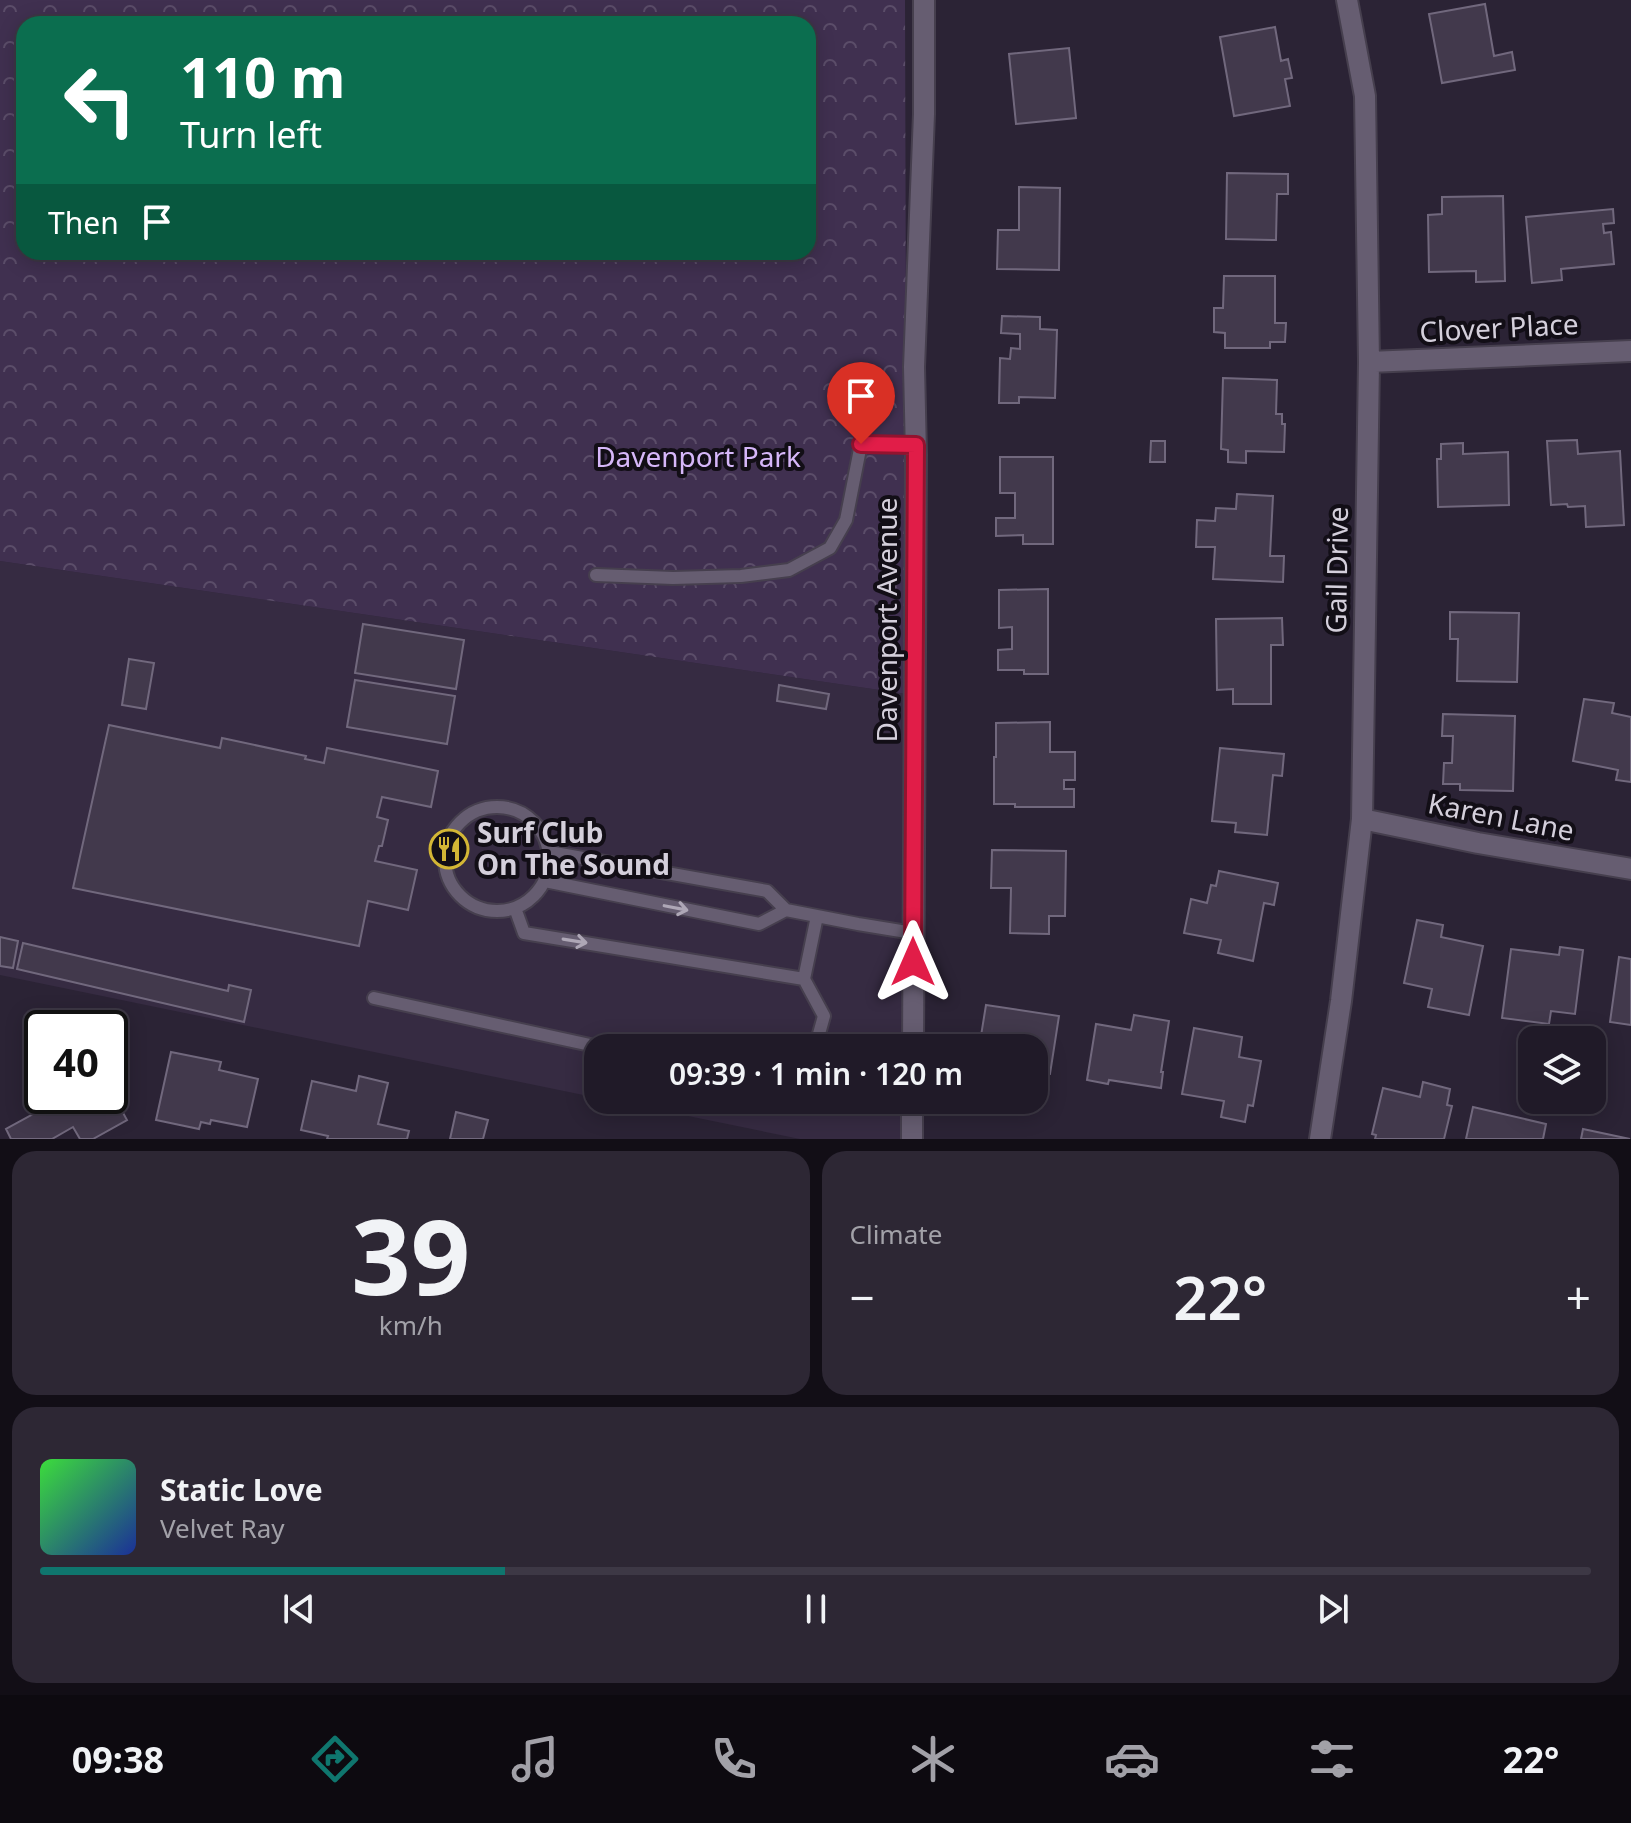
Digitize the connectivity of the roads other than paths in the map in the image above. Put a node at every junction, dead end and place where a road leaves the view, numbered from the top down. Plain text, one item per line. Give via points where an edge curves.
1 (924, 0) edge
2 (1347, 0) edge
3 (1631, 351) edge
4 (1369, 362) junction
5 (916, 445) junction
6 (596, 575) dead end
7 (1362, 819) junction
8 (549, 852) junction
9 (1631, 869) edge
10 (545, 881) junction
11 (515, 908) junction
12 (786, 910) junction
13 (817, 916) junction
14 (913, 933) junction
15 (804, 979) junction
16 (374, 998) dead end
17 (819, 1034) edge
18 (913, 1034) edge
19 (584, 1044) edge
20 (912, 1114) edge
21 (912, 1139) edge
22 (1320, 1139) edge

1 - 5 street, Davenport Avenue
2 - 4 street, Gail Drive via 1365,96
3 - 4 street, Clover Place
4 - 7 street, Gail Drive
5 - 6 lane via 861,444 846,520 830,548 789,570 673,578
5 - 14 street, Davenport Avenue
7 - 9 street, Karen Lane
7 - 22 street, Gail Drive
8 - 10 lane
8 - 11 lane via 544,835 520,811 485,808 456,827 445,860 457,892 487,910
8 - 12 lane via 767,891
10 - 11 lane
10 -> 12 lane via 759,924
11 -> 15 lane via 524,933
12 - 13 lane
13 - 14 lane
13 - 15 lane
14 - 18 street, Davenport Avenue
15 - 17 lane via 824,1016
16 - 19 lane
20 - 21 street

